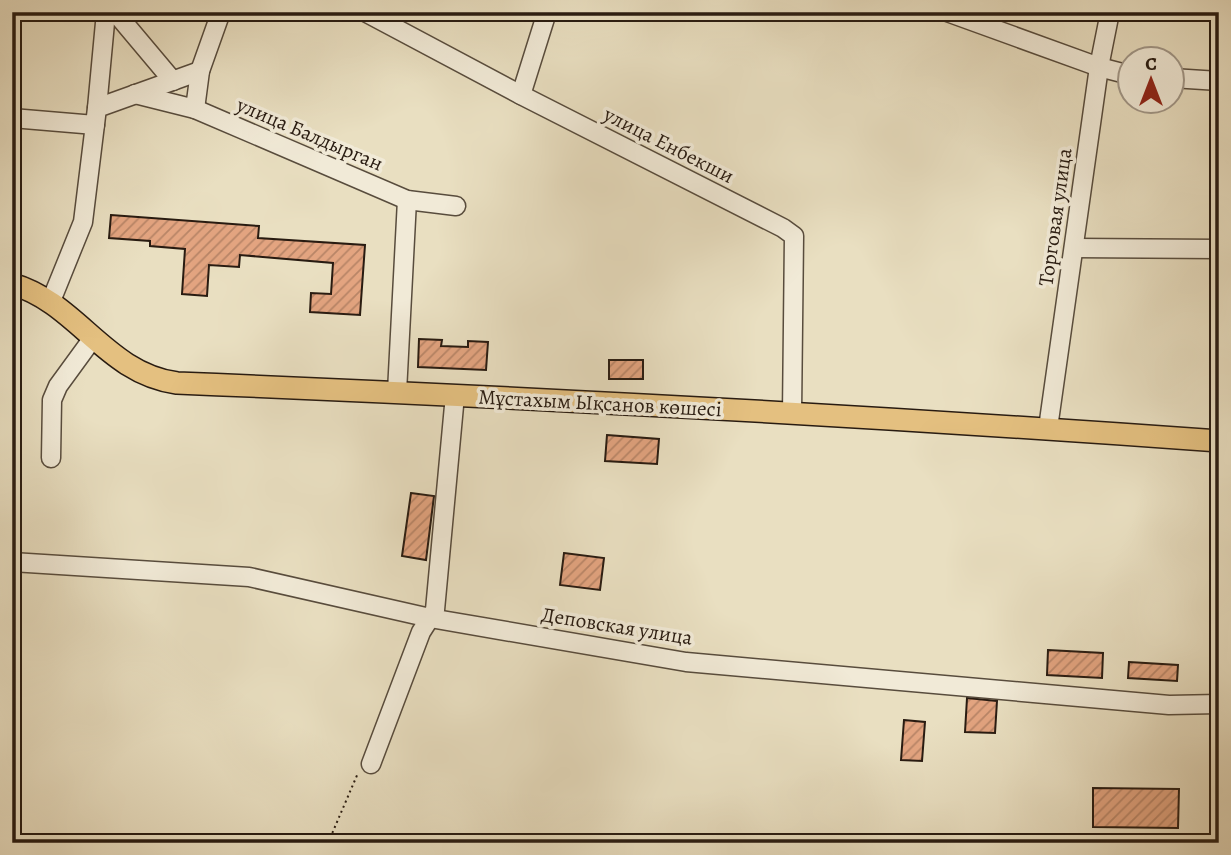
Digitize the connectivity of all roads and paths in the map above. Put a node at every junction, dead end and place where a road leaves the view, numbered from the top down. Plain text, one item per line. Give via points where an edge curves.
1 (106, 12) edge
2 (115, 12) edge
3 (222, 12) edge
4 (365, 12) edge
5 (547, 12) edge
6 (947, 12) edge
7 (1110, 12) edge
8 (1099, 67) junction
9 (200, 71) junction
10 (1116, 72) edge
11 (1186, 79) edge
12 (173, 81) junction
13 (1219, 81) edge
14 (135, 94) junction
15 (521, 95) junction
16 (195, 109) junction
17 (96, 117) junction
18 (12, 118) edge
19 (407, 200) junction
20 (457, 206) dead end
21 (1074, 248) junction
22 (1219, 248) edge
23 (12, 284) edge
24 (51, 301) junction
25 (93, 338) junction
26 (397, 392) junction
27 (456, 395) junction
28 (792, 414) junction
29 (1048, 428) junction
30 (1219, 441) edge
31 (51, 458) dead end
32 (12, 562) edge
33 (430, 618) junction
34 (1219, 704) edge
35 (372, 761) joint
36 (328, 843) edge

1 - 17 street
2 - 12 street
3 - 9 street
4 - 15 street, улица Енбекши
5 - 15 street
6 - 8 street
7 - 8 street, Торговая улица
8 - 10 street
8 - 21 street, Торговая улица
9 - 12 street
9 - 16 street
11 - 13 street
12 - 14 street
14 - 16 street, улица Балдырган
14 - 17 street
15 - 28 street, улица Енбекши via 794,236
16 - 19 street, улица Балдырган
17 - 18 street
17 - 24 street via 83,222
19 - 20 street, улица Балдырган
19 - 26 street
21 - 22 street
21 - 29 street, Торговая улица
23 - 24 main road, Мұстахым Ықсанов көшесі
24 - 25 main road, Мұстахым Ықсанов көшесі
25 - 26 main road, Мұстахым Ықсанов көшесі via 132,369 159,380
25 - 31 street via 52,400
26 - 27 main road, Мұстахым Ықсанов көшесі
27 - 28 main road, Мұстахым Ықсанов көшесі
27 - 33 street via 436,606
28 - 29 main road, Мұстахым Ықсанов көшесі
29 - 30 main road, Мұстахым Ықсанов көшесі
32 - 33 street, Деповская улица via 249,577
33 - 34 street, Деповская улица via 687,662 1169,705
33 - 35 street
35 - 36 path via 358,771

